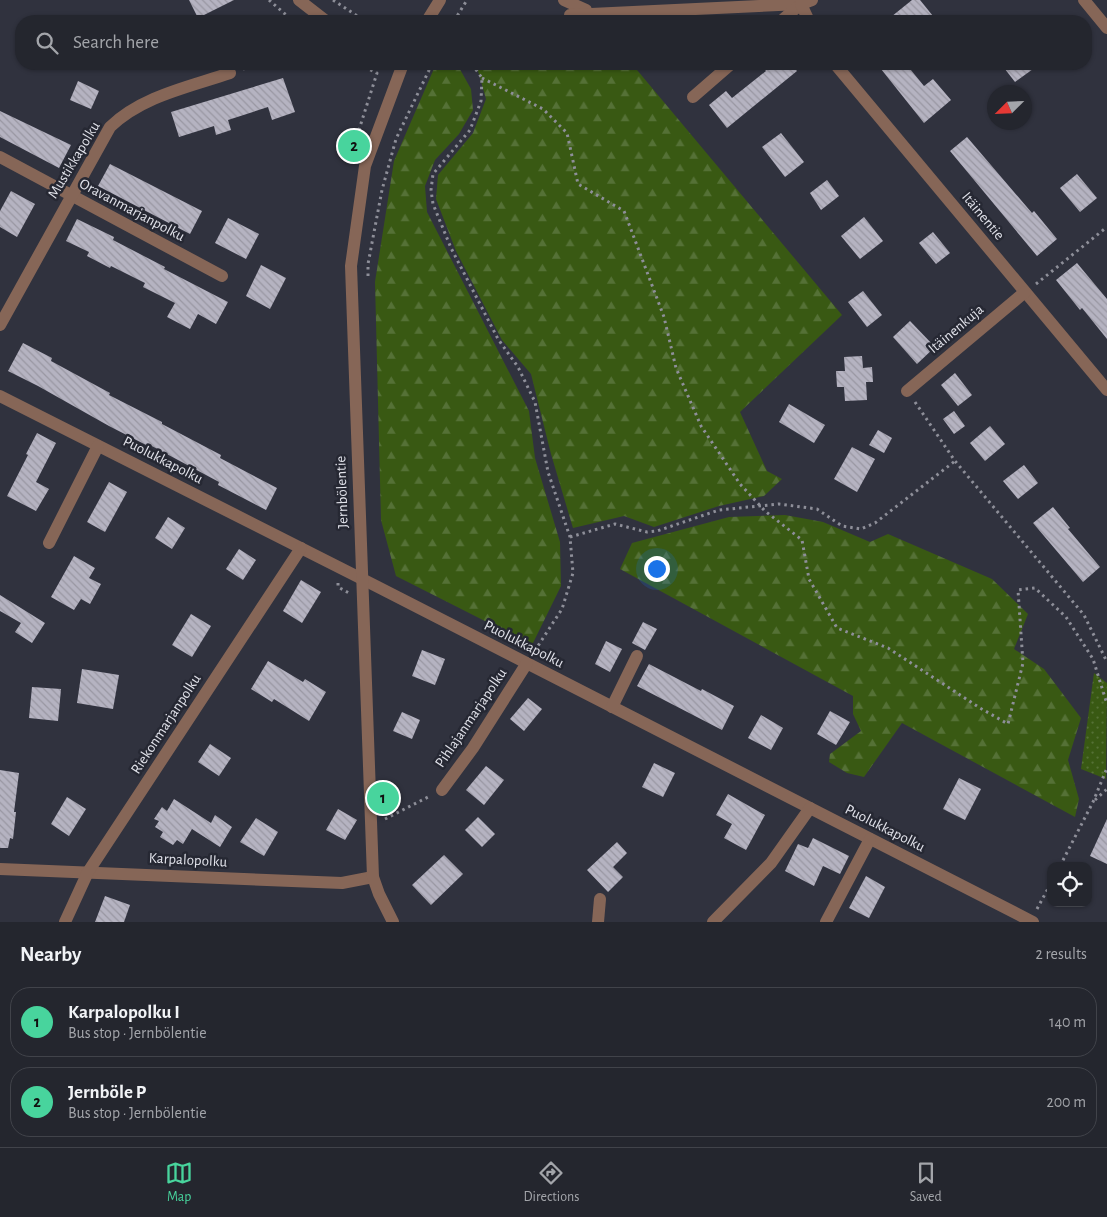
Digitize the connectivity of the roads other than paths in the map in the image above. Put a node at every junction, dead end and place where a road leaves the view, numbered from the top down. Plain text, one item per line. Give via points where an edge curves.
1 (299, 0) edge
2 (440, 0) edge
3 (564, 0) edge
4 (1084, 0) edge
5 (804, 1) edge
6 (587, 14) junction
7 (318, 15) edge
8 (431, 15) edge
9 (570, 15) dead end
10 (788, 15) edge
11 (808, 15) edge
12 (1107, 28) edge
13 (397, 70) edge
14 (724, 70) edge
15 (840, 70) edge
16 (230, 73) dead end
17 (692, 97) dead end
18 (0, 157) edge
19 (71, 195) junction
20 (222, 276) dead end
21 (1026, 292) junction
22 (0, 325) edge
23 (1107, 390) edge
24 (907, 391) road end
25 (0, 396) edge
26 (98, 446) junction
27 (49, 543) dead end
28 (301, 548) junction
29 (362, 579) junction
30 (637, 656) dead end
31 (527, 663) junction
32 (612, 707) junction
33 (442, 790) road end
34 (810, 808) junction
35 (870, 839) junction
36 (0, 869) edge
37 (88, 872) junction
38 (373, 877) junction
39 (600, 899) dead end
40 (66, 922) edge
41 (393, 922) edge
42 (598, 922) edge
43 (713, 922) edge
44 (826, 922) edge
45 (1032, 922) edge

1 - 7 street
2 - 8 street
3 - 6 street via 586,10
4 - 12 street
5 - 6 street
5 - 10 street
5 - 11 street
6 - 9 street
13 - 29 street, Jernbölentie via 365,166 351,266
14 - 17 street
15 - 21 street, Itäinentie
16 - 19 street, Mustikkapolku via 148,101 125,114 110,128
18 - 19 street, Oravanmarjanpolku
19 - 20 street, Oravanmarjanpolku
19 - 22 street, Mustikkapolku
21 - 23 street, Itäinentie
21 - 24 street, Itäinenkuja
25 - 26 street, Puolukkapolku
26 - 27 street
26 - 28 street, Puolukkapolku
28 - 29 street, Puolukkapolku
28 - 37 street, Riekonmarjanpolku
29 - 31 street, Puolukkapolku
29 - 38 street, Jernbölentie
30 - 32 street
31 - 32 street, Puolukkapolku
31 - 33 street, Pihlajanmarjapolku
32 - 34 street, Puolukkapolku
34 - 35 street, Puolukkapolku
34 - 43 street via 771,864
35 - 44 street
35 - 45 street, Puolukkapolku
36 - 37 street, Karpalopolku
37 - 38 street, Karpalopolku via 342,883
37 - 40 street, Riekonmarjanpolku
38 - 41 street, Jernbölentie
39 - 42 street

